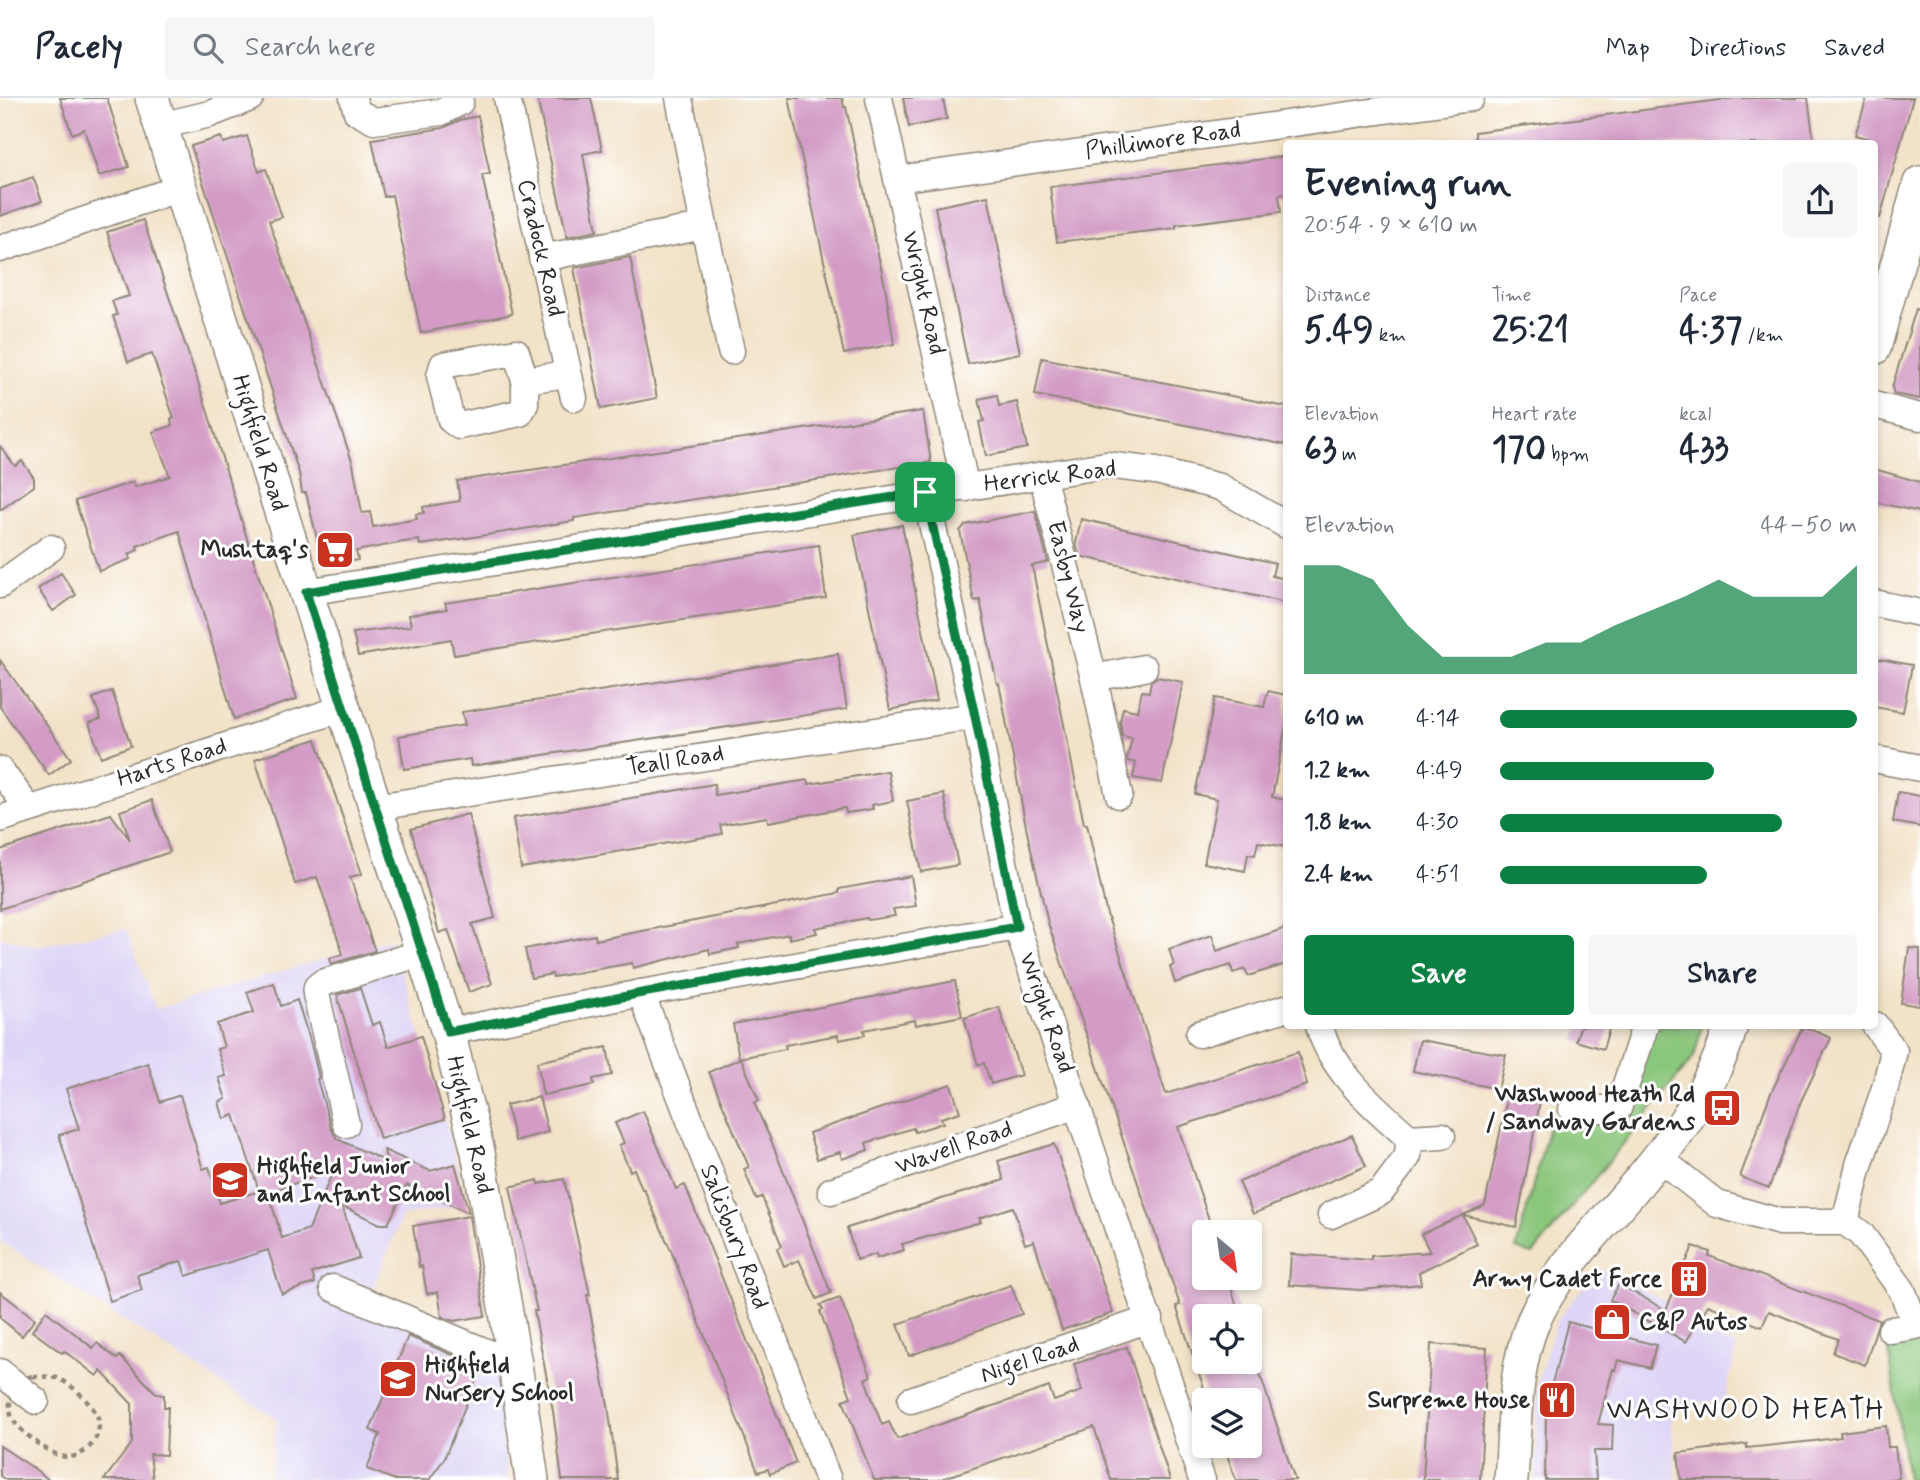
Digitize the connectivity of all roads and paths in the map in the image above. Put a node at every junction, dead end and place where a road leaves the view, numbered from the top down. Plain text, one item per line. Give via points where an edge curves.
1 (250, 98) edge
2 (353, 98) edge
3 (459, 98) edge
4 (506, 98) edge
5 (679, 98) edge
6 (879, 98) edge
7 (1471, 98) edge
8 (156, 112) edge
9 (897, 179) junction
10 (1920, 183) edge
11 (180, 188) junction
12 (704, 226) junction
13 (0, 249) edge
14 (542, 258) junction
15 (1878, 334) edge
16 (732, 351) dead end
17 (525, 380) dead end
18 (1878, 406) edge
19 (1920, 417) edge
20 (1042, 475) junction
21 (967, 488) junction
22 (925, 492) junction
23 (1283, 523) edge
24 (51, 548) dead end
25 (0, 585) edge
26 (306, 592) junction
27 (1878, 604) edge
28 (1920, 613) edge
29 (1144, 668) dead end
30 (1094, 678) junction
31 (344, 708) junction
32 (975, 716) junction
33 (1878, 760) edge
34 (1920, 768) edge
35 (0, 770) edge
36 (1119, 795) dead end
37 (375, 807) junction
38 (29, 810) junction
39 (0, 820) edge
40 (1017, 927) junction
41 (422, 953) junction
42 (642, 993) junction
43 (1283, 1009) edge
44 (1320, 1029) edge
45 (1644, 1029) edge
46 (1730, 1029) edge
47 (1878, 1029) edge
48 (448, 1032) junction
49 (1199, 1034) dead end
50 (1077, 1105) junction
51 (1572, 1109) dead end
52 (346, 1124) dead end
53 (1443, 1136) dead end
54 (1409, 1138) junction
55 (1658, 1158) junction
56 (831, 1191) dead end
57 (1331, 1215) dead end
58 (1845, 1222) junction
59 (333, 1288) dead end
60 (1150, 1319) junction
61 (1891, 1330) dead end
62 (515, 1364) junction
63 (0, 1372) edge
64 (911, 1400) dead end
65 (36, 1401) dead end
66 (532, 1480) edge
67 (828, 1480) edge
68 (1202, 1480) edge
69 (1511, 1480) edge

1 - 8 street via 210,114
2 - 3 street via 356,112 374,121 441,112 460,102
4 - 14 street, Cradock Road
5 - 12 street
6 - 9 street, Wright Road
7 - 9 street, Phillimore Road
8 - 11 main road, Highfield Road
9 - 21 street, Wright Road
10 - 15 main road
11 - 13 street
11 - 26 main road, Highfield Road
12 - 14 street
12 - 16 street
14 - 17 street, Cradock Road via 571,386
18 - 19 street
20 - 21 street, Herrick Road
20 - 23 street, Herrick Road via 1106,465 1156,471 1220,488
20 - 30 street, Easby Way
21 - 22 street, Herrick Road
22 - 26 street, Herrick Road
22 - 32 street, Wright Road
24 - 25 street
26 - 31 main road, Highfield Road
27 - 28 street
29 - 30 street
30 - 36 street, Easby Way
31 - 37 main road, Highfield Road
31 - 38 street, Harts Road
32 - 37 street, Teall Road
32 - 40 street, Wright Road
33 - 34 street
35 - 38 street
37 - 41 main road, Highfield Road
38 - 39 street, Harts Road
40 - 42 street
40 - 50 street, Wright Road
41 - 48 main road, Highfield Road
41 - 52 street via 317,987
42 - 48 street
42 - 67 street, Salisbury Road
43 - 49 street
44 - 54 street via 1357,1092
45 - 51 street via 1618,1109
46 - 55 main road via 1699,1102
47 - 58 street via 1895,1052
48 - 62 main road, Highfield Road via 478,1152
50 - 56 street, Wavell Road
50 - 60 street, Wright Road
53 - 54 street
54 - 57 street via 1408,1156 1381,1192
55 - 58 street via 1717,1204 1780,1223
55 - 69 main road via 1584,1245 1532,1324 1519,1377
58 - 61 street via 1861,1234 1902,1290 1916,1326
59 - 62 street
60 - 64 street, Nigel Road
60 - 68 street, Wright Road
62 - 66 main road, Highfield Road
63 - 65 street

